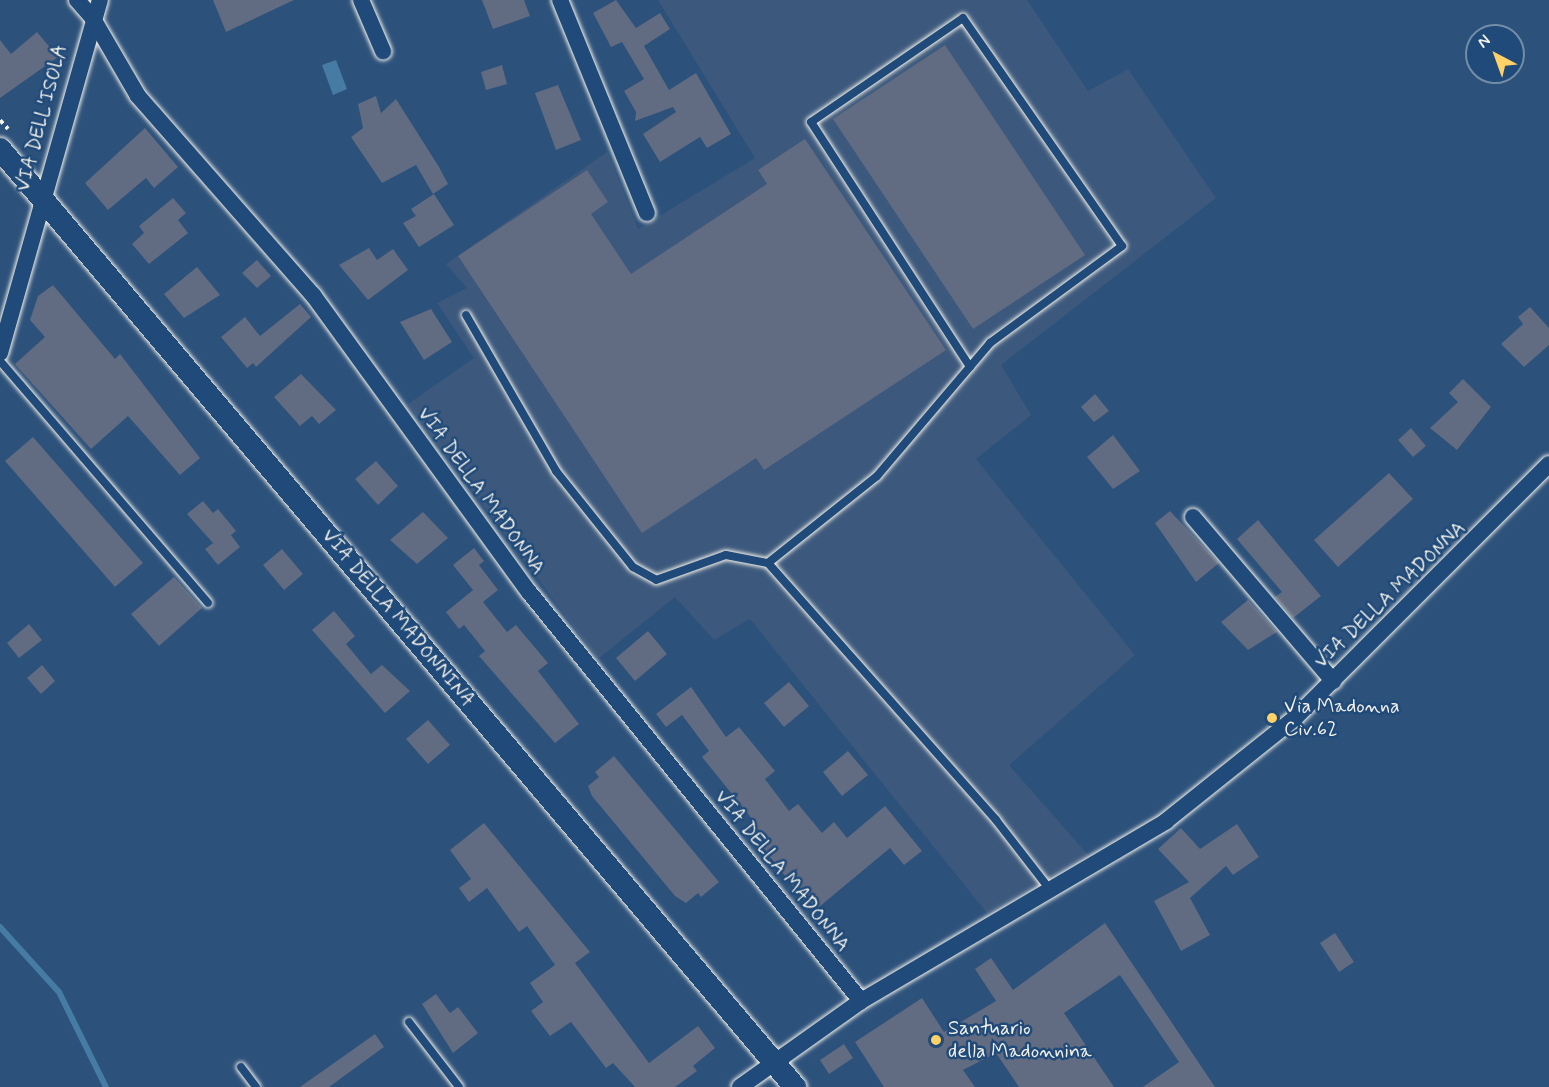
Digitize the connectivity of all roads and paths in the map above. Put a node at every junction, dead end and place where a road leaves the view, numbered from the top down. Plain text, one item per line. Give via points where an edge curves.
1 (100, 0) edge
2 (361, 0) edge
3 (560, 0) edge
4 (85, 9) edge
5 (382, 51) dead end
6 (0, 149) edge
7 (42, 198) junction
8 (647, 213) dead end
9 (466, 315) dead end
10 (0, 353) edge
11 (0, 361) edge
12 (970, 367) junction
13 (1549, 464) edge
14 (1193, 517) dead end
15 (768, 563) junction
16 (208, 603) dead end
17 (1333, 681) junction
18 (1052, 891) junction
19 (861, 1001) junction
20 (409, 1022) dead end
21 (774, 1061) junction
22 (241, 1067) dead end
23 (256, 1087) edge
24 (459, 1087) edge
25 (740, 1087) edge
26 (795, 1087) edge

1 - 4 street, VIA DELL'ISOLA
2 - 5 street
3 - 8 street
4 - 7 street, VIA DELL'ISOLA
4 - 19 street, VIA DELLA MADONNA via 138,96 313,295 529,592
6 - 7 street, VIA DELLA MADONNINA
7 - 10 street, VIA DELL'ISOLA
7 - 21 street, VIA DELLA MADONNINA
9 - 15 lane via 556,471 633,567 656,580 726,555
11 - 16 lane
12 - 12 lane via 990,344 1122,246 963,18 811,122
12 - 15 lane via 877,476
13 - 17 street, VIA DELLA MADONNA
14 - 17 street
15 - 18 lane via 996,820
17 - 18 street, VIA DELLA MADONNA via 1166,821
18 - 19 street, VIA DELLA MADONNA
19 - 21 street, VIA DELLA MADONNA
20 - 24 lane
21 - 25 street, VIA DELLA MADONNA
21 - 26 street, VIA DELLA MADONNINA
22 - 23 lane

